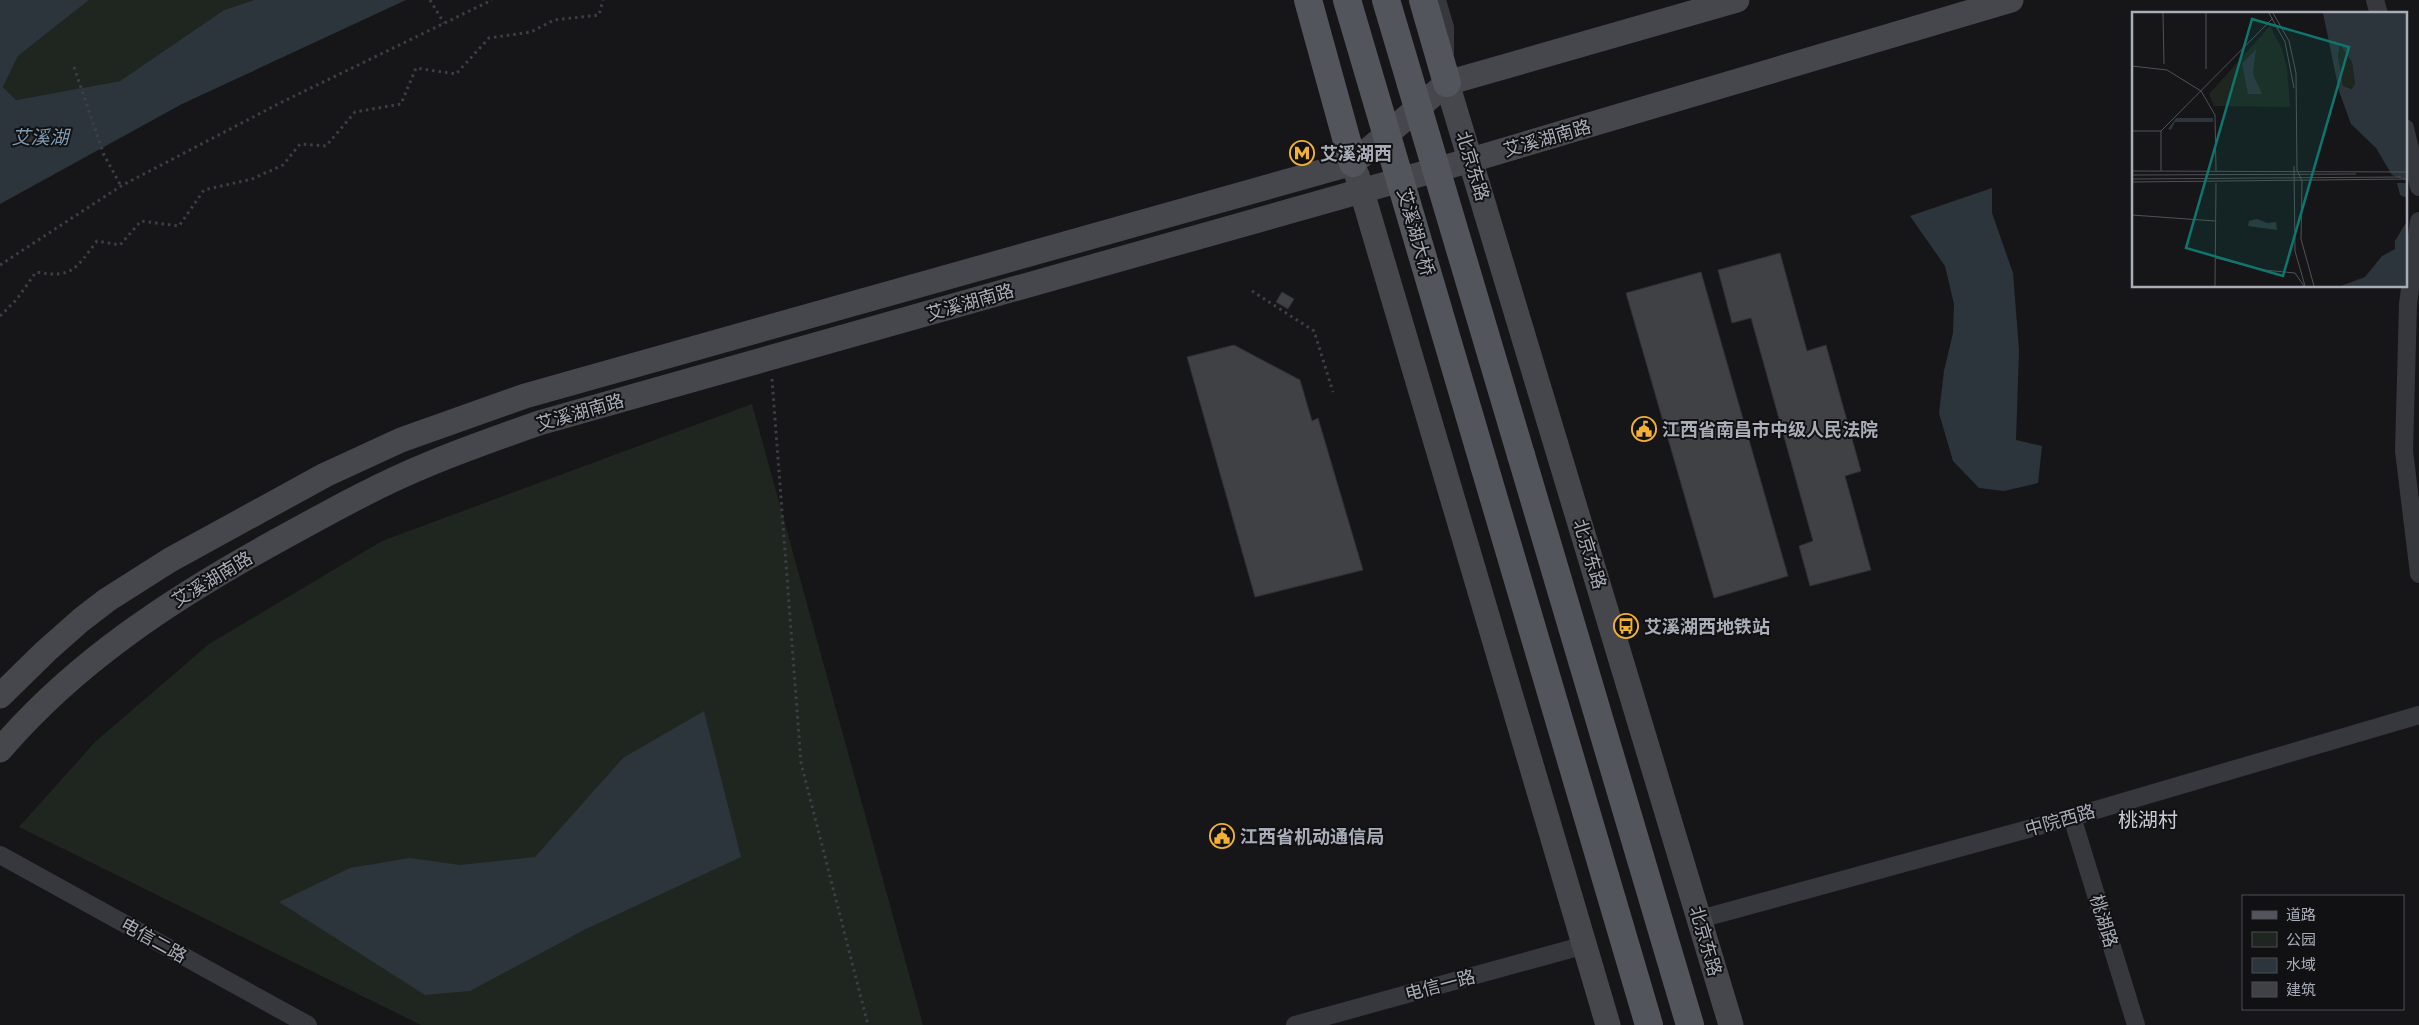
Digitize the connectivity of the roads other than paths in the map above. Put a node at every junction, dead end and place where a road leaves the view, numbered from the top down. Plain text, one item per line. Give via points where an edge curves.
1 (1300, 0) edge
2 (1308, 0) edge
3 (1347, 0) edge
4 (1386, 0) edge
5 (1422, 0) edge
6 (1440, 0) edge
7 (1737, 0) edge
8 (2010, 0) edge
9 (1447, 83) junction
10 (2406, 132) edge
11 (1471, 160) junction
12 (1353, 163) junction
13 (2419, 187) edge
14 (1362, 192) junction
15 (2419, 221) edge
16 (2419, 574) edge
17 (0, 696) edge
18 (2419, 715) edge
19 (0, 750) edge
20 (2072, 817) junction
21 (0, 855) edge
22 (1700, 919) junction
23 (1585, 945) junction
24 (308, 1025) edge
25 (1295, 1025) edge
26 (1608, 1025) edge
27 (1649, 1025) edge
28 (1690, 1025) edge
29 (1731, 1025) edge
30 (2136, 1025) edge

1 - 12 street
2 - 12 main road
3 - 27 main road, 艾溪湖大桥, bridge
4 - 28 main road, 艾溪湖大桥, bridge
5 - 9 main road
6 - 9 street via 1448,27
7 - 9 main road, 艾溪湖南路
8 - 11 main road, 艾溪湖南路
9 - 11 main road, 北京东路
9 - 12 main road, 艾溪湖南路
10 - 13 street
11 - 14 main road, 艾溪湖南路
11 - 22 main road, 北京东路
12 - 14 main road
12 - 17 main road, 艾溪湖南路 via 525,396 401,440 254,513 107,600 46,651
14 - 19 main road, 艾溪湖南路 via 539,423 427,465 336,508 231,566 131,630 44,701
14 - 23 main road
15 - 16 street via 2408,304 2404,451
18 - 20 street, 中院西路
20 - 22 street, 中院西路
20 - 30 street, 桃湖路
21 - 24 street, 电信二路
22 - 29 main road, 北京东路
23 - 25 street, 电信一路
23 - 26 main road

